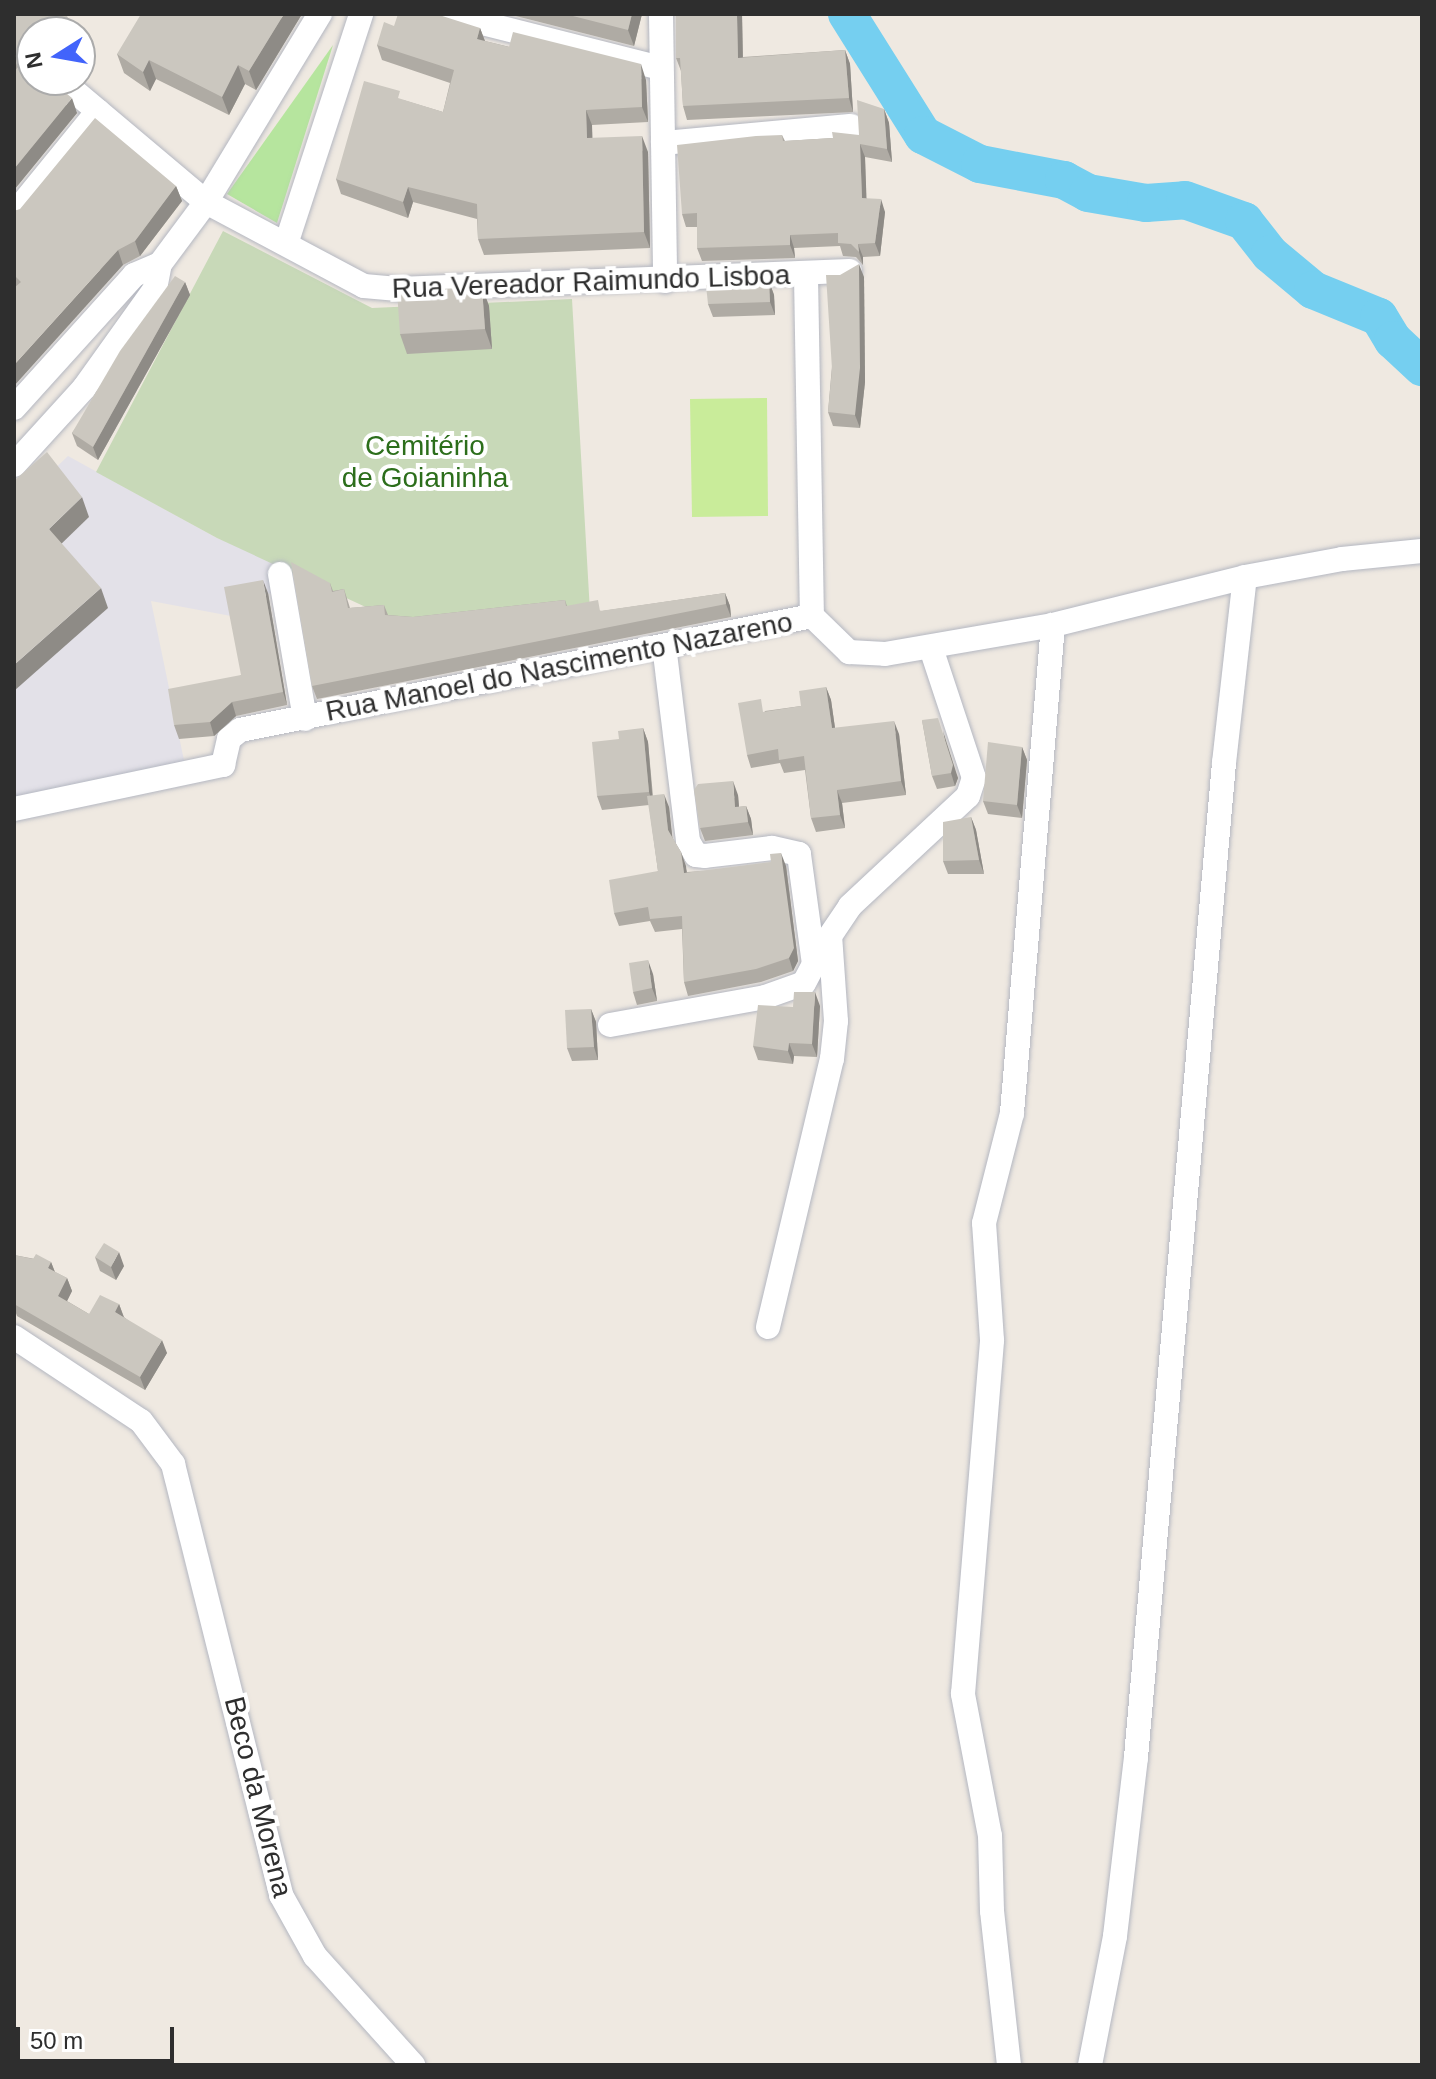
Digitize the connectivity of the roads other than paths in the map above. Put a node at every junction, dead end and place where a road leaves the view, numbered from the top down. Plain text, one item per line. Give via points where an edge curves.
1 (320, 14) edge
2 (361, 14) edge
3 (447, 14) edge
4 (661, 14) edge
5 (660, 68) junction
6 (80, 96) edge
7 (98, 111) junction
8 (851, 126) dead end
9 (663, 143) junction
10 (206, 202) junction
11 (14, 214) edge
12 (287, 241) junction
13 (160, 264) junction
14 (850, 271) edge
15 (806, 276) junction
16 (665, 281) junction
17 (14, 408) edge
18 (14, 465) edge
19 (1422, 551) edge
20 (280, 574) dead end
21 (1245, 577) junction
22 (812, 616) junction
23 (1053, 625) junction
24 (664, 646) junction
25 (931, 648) junction
26 (305, 719) junction
27 (14, 809) edge
28 (610, 1025) dead end
29 (768, 1327) dead end
30 (14, 1337) edge
31 (413, 2065) edge
32 (1009, 2065) edge
33 (1090, 2065) edge

1 - 10 street
2 - 12 street
3 - 5 street
4 - 5 street
5 - 9 street
6 - 7 street, Rua Vereador Raimundo Lisboa
7 - 10 street, Rua Vereador Raimundo Lisboa
7 - 11 street
8 - 9 street
9 - 16 street
10 - 12 street, Rua Vereador Raimundo Lisboa
10 - 13 street
12 - 16 street, Rua Vereador Raimundo Lisboa via 336,274 378,289
13 - 17 street via 134,275
13 - 18 street via 155,289 104,361
14 - 15 street, Rua Vereador Raimundo Lisboa
15 - 16 street, Rua Vereador Raimundo Lisboa
15 - 22 street, Rua Manoel do Nascimento Nazareno
19 - 21 street
20 - 26 street
21 - 23 street
21 - 33 street via 1136,1757 1115,1936
22 - 24 street, Rua Manoel do Nascimento Nazareno
22 - 25 street via 849,652
23 - 25 street
23 - 32 street via 1012,1113 984,1223 992,1340 963,1694 990,1836 992,1911
24 - 26 street, Rua Manoel do Nascimento Nazareno
24 - 28 street via 688,841 696,855 784,847 799,854 814,964 804,983 765,997
25 - 29 street via 974,778 968,796 850,906 830,936 836,1021 832,1059
26 - 27 street, Rua Manoel do Nascimento Nazareno via 231,735 223,765
30 - 31 street, Beco da Morena via 141,1421 163,1446 183,1493 289,1914 335,1980

